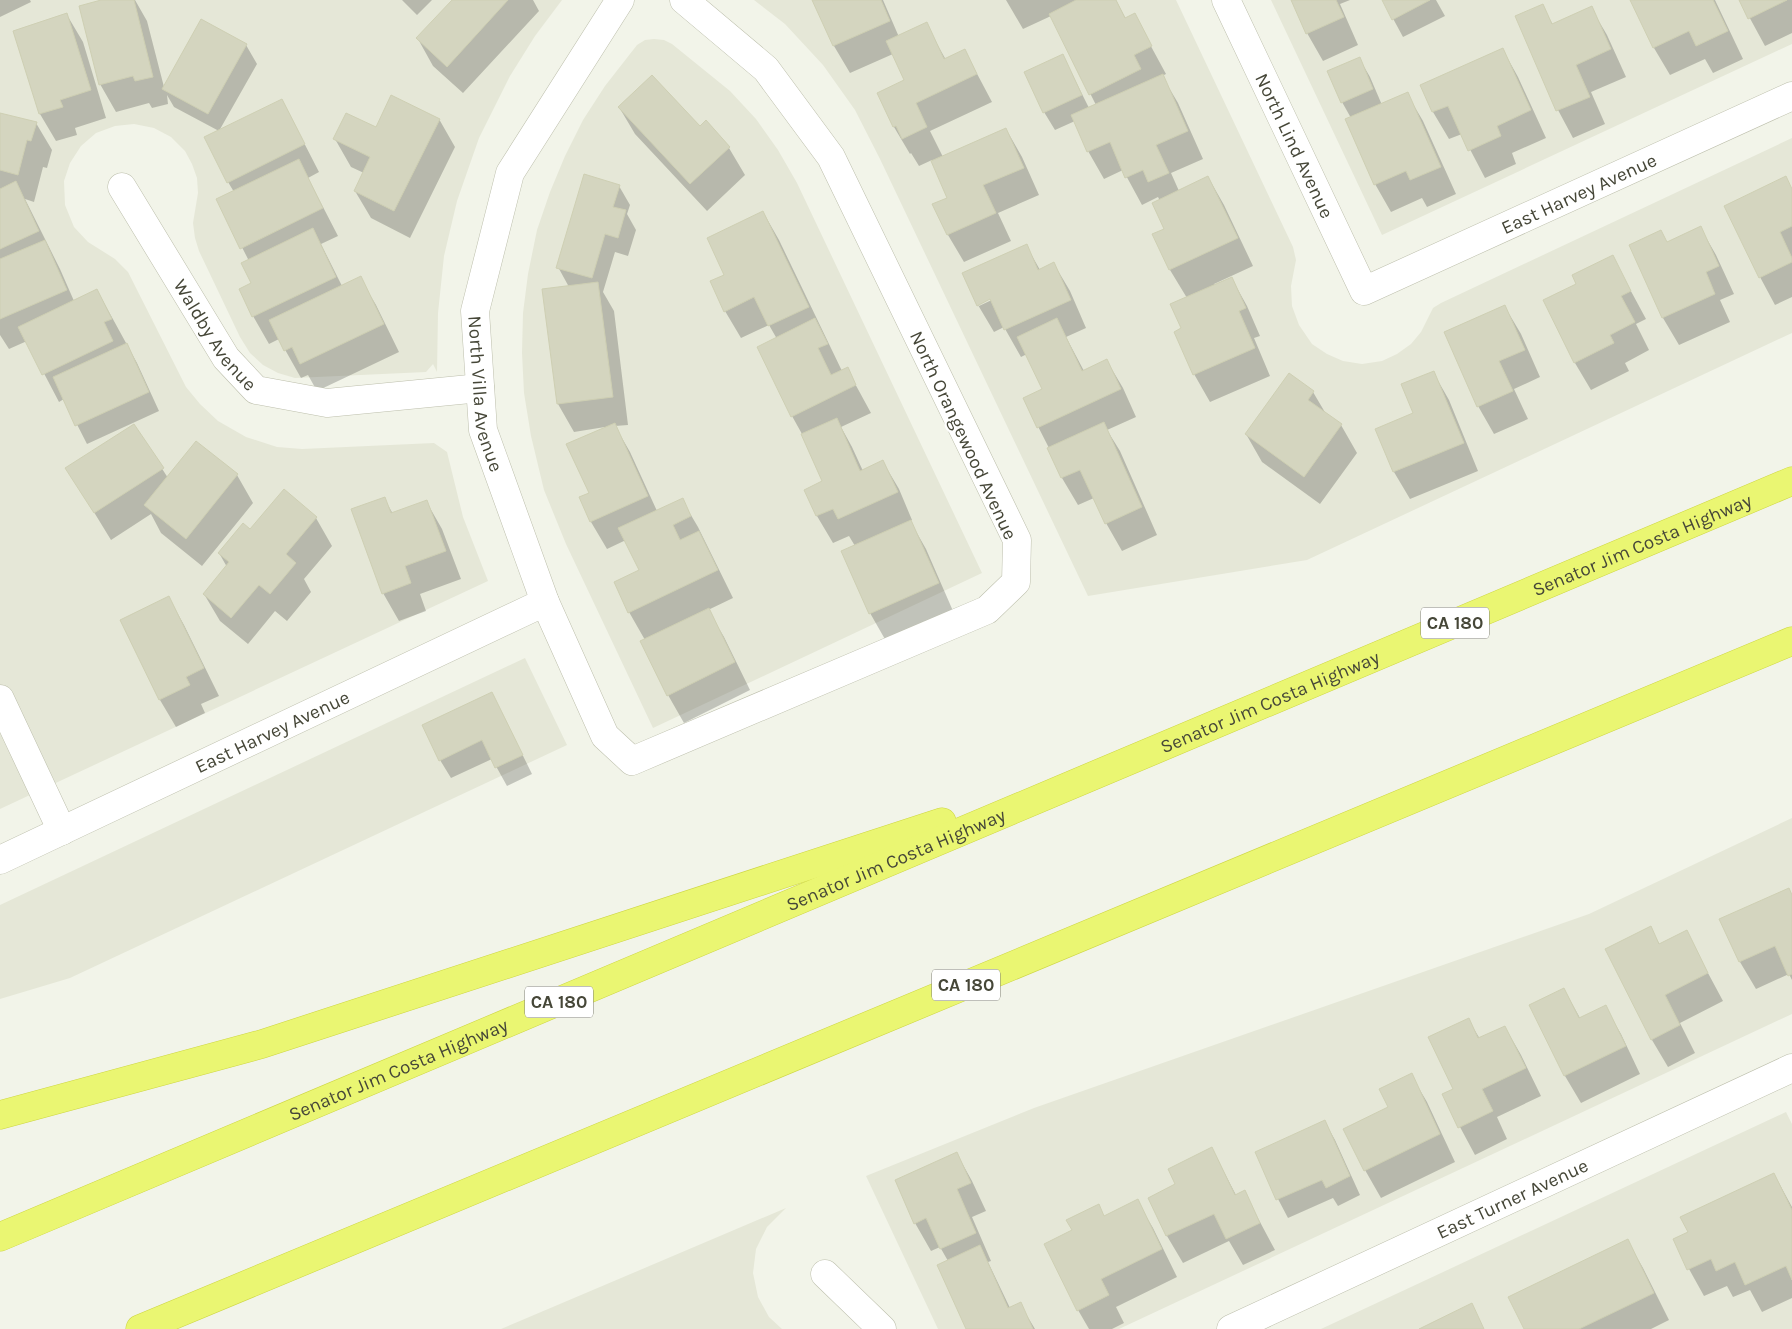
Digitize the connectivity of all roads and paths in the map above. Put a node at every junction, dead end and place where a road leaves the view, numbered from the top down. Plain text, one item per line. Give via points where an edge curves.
1 (620, 0) edge
2 (684, 0) edge
3 (1226, 0) edge
4 (1792, 96) edge
5 (122, 187) dead end
6 (1364, 292) joint
7 (480, 388) junction
8 (1792, 481) edge
9 (545, 602) junction
10 (1792, 641) edge
11 (0, 699) edge
12 (632, 762) joint
13 (1117, 765) junction
14 (62, 831) junction
15 (0, 860) edge
16 (1792, 1068) edge
17 (0, 1115) edge
18 (0, 1237) edge
19 (825, 1274) dead end
20 (140, 1329) edge
21 (882, 1329) edge
22 (1231, 1329) edge

1 - 7 street, North Villa Avenue via 510,173 475,311
2 - 12 street, North Orangewood Avenue via 766,69 831,157 1017,540 1016,582 987,610
3 - 6 street, North Lind Avenue
4 - 6 street, East Harvey Avenue
5 - 7 street, Waldby Avenue via 226,358 256,390 327,403
7 - 9 street, North Villa Avenue via 483,430
8 - 13 highway, Senator Jim Costa Highway / CA 180
9 - 12 street, North Villa Avenue via 605,736
9 - 14 street, East Harvey Avenue
10 - 20 highway, CA 180
11 - 14 street
13 - 17 highway via 262,1044
13 - 18 highway, Senator Jim Costa Highway / CA 180
14 - 15 street, East Harvey Avenue
16 - 22 street, East Turner Avenue
19 - 21 street

